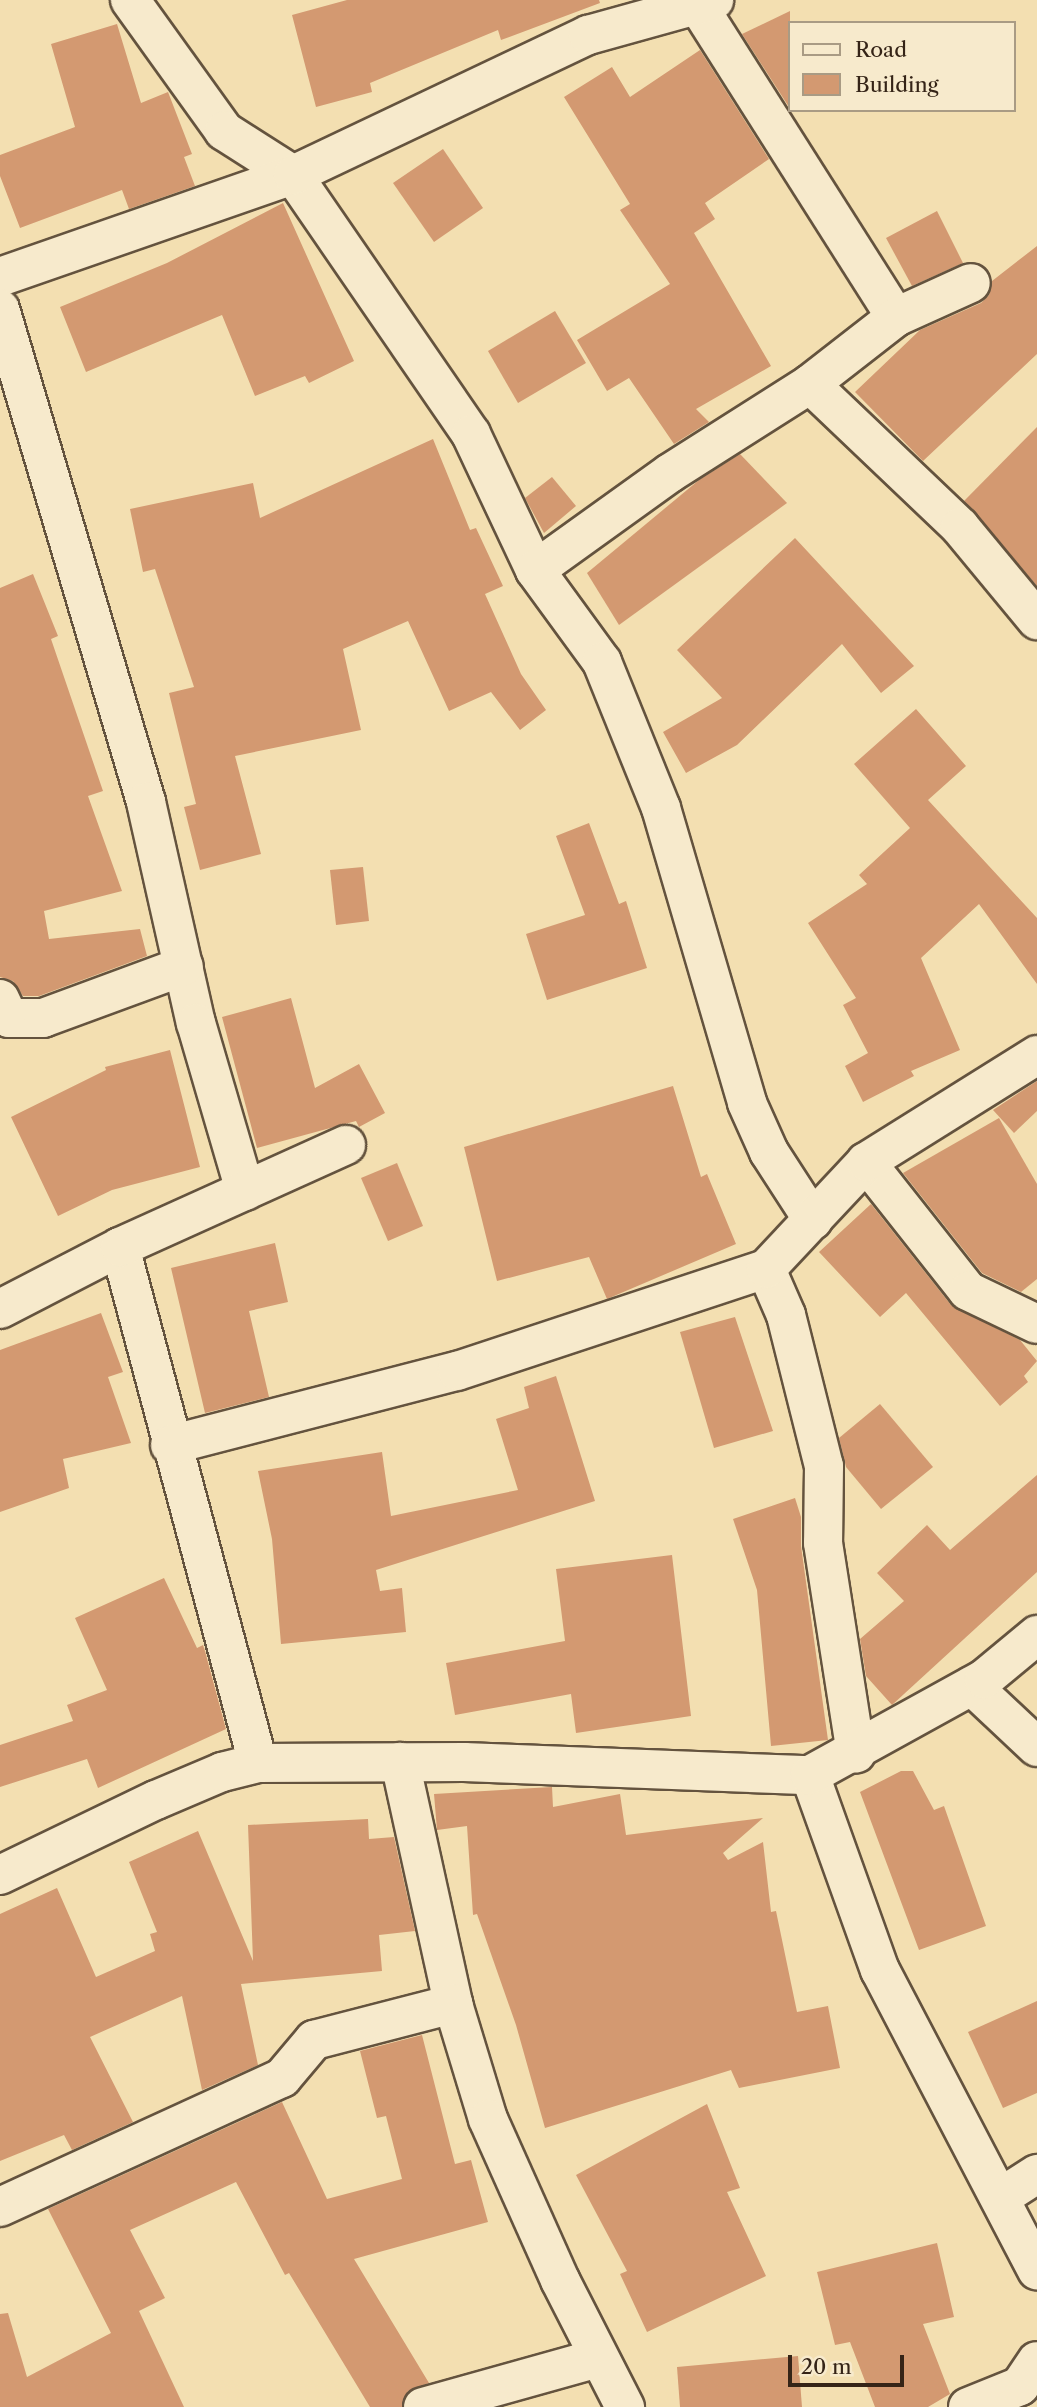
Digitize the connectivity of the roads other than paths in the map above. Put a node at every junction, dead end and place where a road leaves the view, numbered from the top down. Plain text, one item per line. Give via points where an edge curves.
1 (130, 0) edge
2 (705, 2) edge
3 (293, 175) junction
4 (0, 277) edge
5 (971, 283) dead end
6 (0, 309) edge
7 (896, 317) junction
8 (810, 384) junction
9 (535, 570) junction
10 (1037, 620) edge
11 (184, 966) junction
12 (0, 999) edge
13 (1037, 1055) edge
14 (345, 1145) dead end
15 (866, 1162) junction
16 (245, 1191) junction
17 (813, 1220) junction
18 (120, 1247) junction
19 (766, 1269) junction
20 (0, 1309) edge
21 (1037, 1324) edge
22 (170, 1445) junction
23 (1037, 1635) edge
24 (972, 1686) junction
25 (1037, 1747) edge
26 (856, 1753) junction
27 (400, 1762) junction
28 (258, 1763) junction
29 (810, 1775) junction
30 (0, 1875) edge
31 (453, 2004) junction
32 (1037, 2175) edge
33 (1001, 2197) junction
34 (0, 2207) edge
35 (1037, 2270) edge
36 (598, 2358) junction
37 (1037, 2361) edge
38 (423, 2407) edge
39 (625, 2407) edge
40 (968, 2407) edge

1 - 3 street via 224,131
2 - 3 street via 588,35
2 - 7 street
3 - 4 street
3 - 9 street via 471,434
5 - 7 street
6 - 11 street via 146,802
7 - 8 street
8 - 9 street via 670,473
8 - 10 street via 960,527
9 - 17 street via 602,662 661,808 747,1103 769,1152
11 - 12 street via 43,1018 9,1018
11 - 16 street
13 - 15 street
14 - 16 street
15 - 17 street
15 - 21 street via 968,1291
16 - 18 street
17 - 19 street
18 - 20 street
18 - 22 street
19 - 22 street via 457,1371
19 - 26 street via 786,1315 824,1466 823,1543
22 - 28 street via 229,1645
23 - 24 street
24 - 25 street
24 - 26 street
26 - 29 street
27 - 28 street
27 - 29 street
27 - 31 street
28 - 30 street via 222,1772 156,1800
29 - 33 street via 880,1970
31 - 34 street via 314,2040 282,2078
31 - 36 street via 488,2119
32 - 33 street
33 - 35 street
36 - 38 street
36 - 39 street
37 - 40 street via 1020,2386

